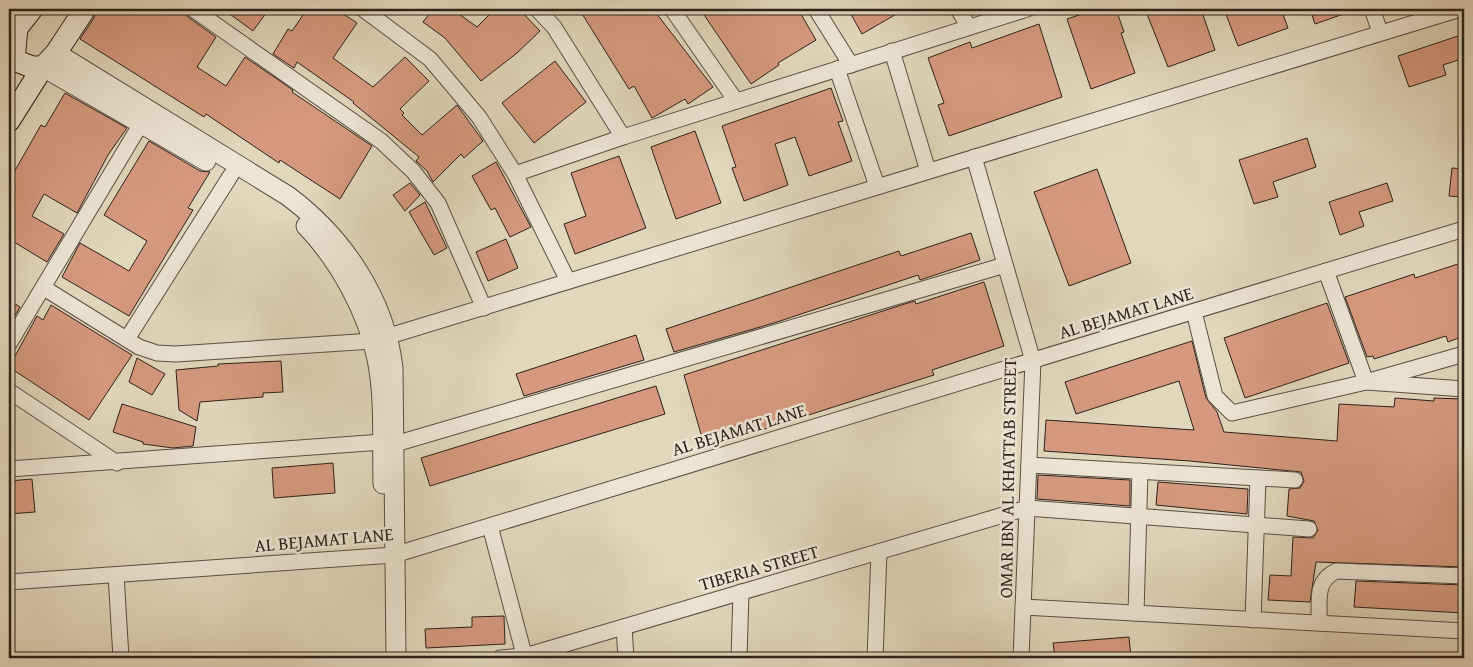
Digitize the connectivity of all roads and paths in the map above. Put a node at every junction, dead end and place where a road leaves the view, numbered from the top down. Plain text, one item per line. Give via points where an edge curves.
1 (32, 9) edge
2 (193, 9) edge
3 (363, 9) edge
4 (537, 9) edge
5 (672, 9) edge
6 (816, 9) edge
7 (958, 9) edge
8 (1027, 9) edge
9 (1372, 9) edge
10 (1460, 9) edge
11 (83, 10) edge
12 (969, 27) junction
13 (1380, 32) junction
14 (892, 52) junction
15 (12, 57) edge
16 (49, 60) junction
17 (844, 67) junction
18 (736, 101) junction
19 (9, 121) edge
20 (142, 122) junction
21 (623, 137) junction
22 (974, 157) junction
23 (928, 171) junction
24 (515, 174) junction
25 (231, 175) junction
26 (877, 186) junction
27 (1464, 229) edge
28 (1005, 265) junction
29 (1326, 271) junction
30 (568, 281) junction
31 (44, 288) junction
32 (484, 308) junction
33 (1194, 312) junction
34 (127, 339) junction
35 (380, 339) junction
36 (9, 344) edge
37 (1464, 354) edge
38 (1033, 361) junction
39 (1366, 382) junction
40 (1464, 390) edge
41 (9, 391) edge
42 (388, 443) junction
43 (117, 462) junction
44 (1029, 465) junction
45 (9, 469) edge
46 (1140, 471) junction
47 (1258, 478) junction
48 (1295, 480) dead end
49 (1027, 508) junction
50 (1138, 517) junction
51 (490, 526) junction
52 (1256, 526) junction
53 (1309, 529) dead end
54 (879, 552) junction
55 (394, 555) junction
56 (116, 575) junction
57 (1464, 576) edge
58 (9, 582) edge
59 (741, 592) junction
60 (1023, 607) junction
61 (1136, 613) junction
62 (1253, 620) junction
63 (1319, 623) junction
64 (624, 627) junction
65 (1464, 631) edge
66 (525, 657) edge
67 (121, 658) edge
68 (396, 658) edge
69 (500, 658) edge
70 (626, 658) edge
71 (739, 658) edge
72 (875, 658) edge
73 (1021, 658) edge

1 - 15 main road via 17,28
2 - 32 street via 381,141 413,171 438,203
3 - 24 street via 430,59 479,117
4 - 21 street via 554,27
5 - 18 street
6 - 17 street
7 - 12 street
8 - 12 street
9 - 13 street
10 - 13 street
11 - 16 main road
12 - 14 street
13 - 22 street
14 - 17 street
14 - 23 street
15 - 16 main road via 32,67
16 - 19 main road
16 - 20 street
16 - 35 street via 305,208 334,237 371,294
17 - 18 street
17 - 26 street
18 - 21 street
20 - 25 street
20 - 31 street
21 - 24 street
22 - 23 street
22 - 28 street, OMAR IBN AL KHATTAB STREET
23 - 26 street
24 - 30 street
25 - 34 street
25 - 35 street via 282,206 319,240
26 - 30 street
27 - 29 street, AL BEJAMAT LANE
28 - 38 street, OMAR IBN AL KHATTAB STREET
28 - 42 street
29 - 33 street, AL BEJAMAT LANE
29 - 39 street
30 - 32 street
31 - 34 street
31 - 36 street
32 - 35 street
33 - 38 street, AL BEJAMAT LANE
33 - 39 street via 1215,396 1232,413
34 - 35 street via 148,350 167,354
35 - 42 street via 380,381
37 - 39 street
38 - 44 street, OMAR IBN AL KHATTAB STREET
38 - 51 street, AL BEJAMAT LANE
39 - 40 street
41 - 43 street
42 - 43 street
42 - 55 street via 384,511
43 - 45 street
44 - 46 street
44 - 49 street, OMAR IBN AL KHATTAB STREET
46 - 47 street
46 - 50 street
47 - 48 street
47 - 52 street
49 - 50 street
49 - 54 street, TIBERIA STREET
49 - 60 street, OMAR IBN AL KHATTAB STREET
50 - 52 street
50 - 61 street
51 - 55 street, AL BEJAMAT LANE
51 - 66 street
52 - 53 street
52 - 62 street
54 - 59 street, TIBERIA STREET
54 - 72 street
55 - 56 street, AL BEJAMAT LANE
55 - 68 street
56 - 58 street, AL BEJAMAT LANE
56 - 67 street
57 - 63 street via 1336,571 1321,582
59 - 64 street, TIBERIA STREET
59 - 71 street
60 - 61 street
60 - 73 street, OMAR IBN AL KHATTAB STREET
61 - 62 street
62 - 63 street
63 - 65 street
64 - 66 street, TIBERIA STREET
64 - 70 street
66 - 69 street, TIBERIA STREET

